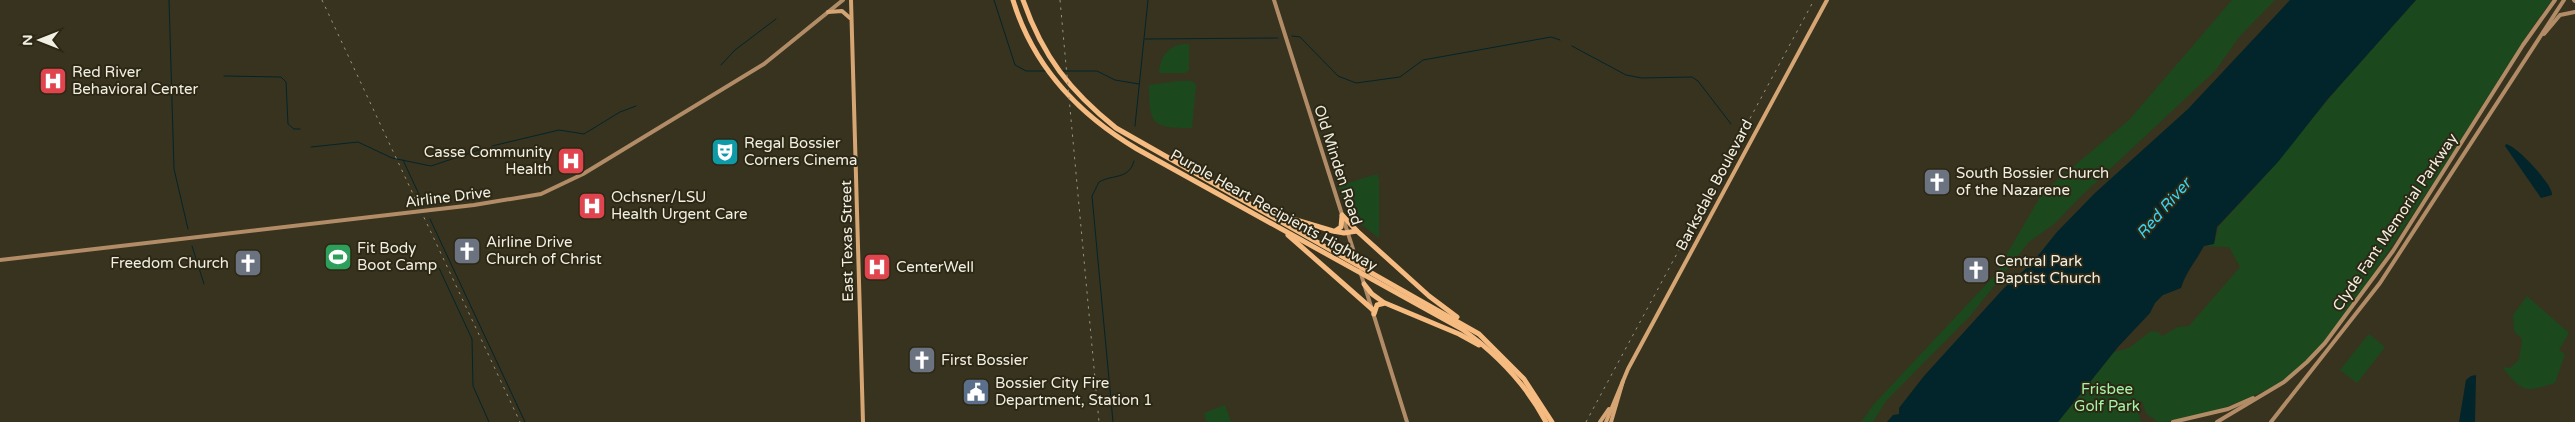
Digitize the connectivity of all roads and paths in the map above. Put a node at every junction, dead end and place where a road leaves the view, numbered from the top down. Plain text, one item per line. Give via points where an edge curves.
1 (843, 0) edge
2 (851, 0) edge
3 (1012, 0) edge
4 (1023, 0) edge
5 (1274, 0) edge
6 (1827, 0) edge
7 (2556, 0) edge
8 (2564, 0) edge
9 (828, 12) junction
10 (2575, 12) edge
11 (851, 19) junction
12 (2525, 60) junction
13 (1255, 207) junction
14 (1342, 215) junction
15 (1277, 226) junction
16 (1333, 231) junction
17 (1358, 232) junction
18 (1348, 233) junction
19 (0, 260) edge
20 (1374, 276) junction
21 (1364, 284) junction
22 (1366, 291) junction
23 (1355, 292) junction
24 (1384, 303) junction
25 (1373, 311) junction
26 (1479, 334) junction
27 (1499, 359) junction
28 (1623, 381) junction
29 (2277, 386) junction
30 (1616, 396) junction
31 (863, 422) edge
32 (1407, 422) edge
33 (1546, 422) edge
34 (1552, 422) edge
35 (1600, 422) edge
36 (1606, 422) edge
37 (1611, 422) edge
38 (2173, 422) edge
39 (2217, 422) edge
40 (2271, 422) edge

1 - 9 main road, Airline Drive
2 - 11 main road, East Texas Street
3 - 15 highway, Purple Heart Recipients Highway via 1037,55 1059,86 1083,110 1137,149
4 - 13 highway, Purple Heart Recipients Highway via 1049,57 1082,100 1130,138
5 - 14 main road, Old Minden Road
6 - 28 main road, Barksdale Boulevard
7 - 29 main road, Clyde Fant Memorial Parkway via 2531,33 2358,300 2321,348
8 - 12 main road, Clyde Fant Memorial Parkway
9 - 11 main road via 842,11
9 - 19 main road, Airline Drive via 764,64 736,82 584,174 541,194 501,202
10 - 12 main road via 2556,18
11 - 31 main road, East Texas Street
12 - 40 main road, Clyde Fant Memorial Parkway via 2410,240 2345,330
13 - 16 highway
13 - 20 highway, Purple Heart Recipients Highway via 1345,256
14 - 16 highway via 1341,227
14 - 17 highway
14 - 18 main road, Old Minden Road
15 - 20 highway, Purple Heart Recipients Highway
15 - 23 highway
16 - 18 highway
17 - 18 highway
17 - 26 highway via 1429,296
18 - 21 main road, Old Minden Road
20 - 26 highway, Purple Heart Recipients Highway
20 - 27 highway, Purple Heart Recipients Highway via 1462,329
21 - 22 main road, Old Minden Road
21 - 24 highway
22 - 23 highway
22 - 25 main road, Old Minden Road
23 - 25 highway
24 - 25 highway
24 - 27 highway via 1460,334
25 - 32 main road, Old Minden Road
26 - 34 highway, Purple Heart Recipients Highway via 1524,379
27 - 33 highway, Purple Heart Recipients Highway via 1527,392
28 - 30 main road, Barksdale Boulevard
28 - 37 main road, Barksdale Boulevard
29 - 38 main road via 2241,404
29 - 39 main road, Clyde Fant Memorial Parkway
30 - 35 main road
30 - 36 main road, Barksdale Boulevard

